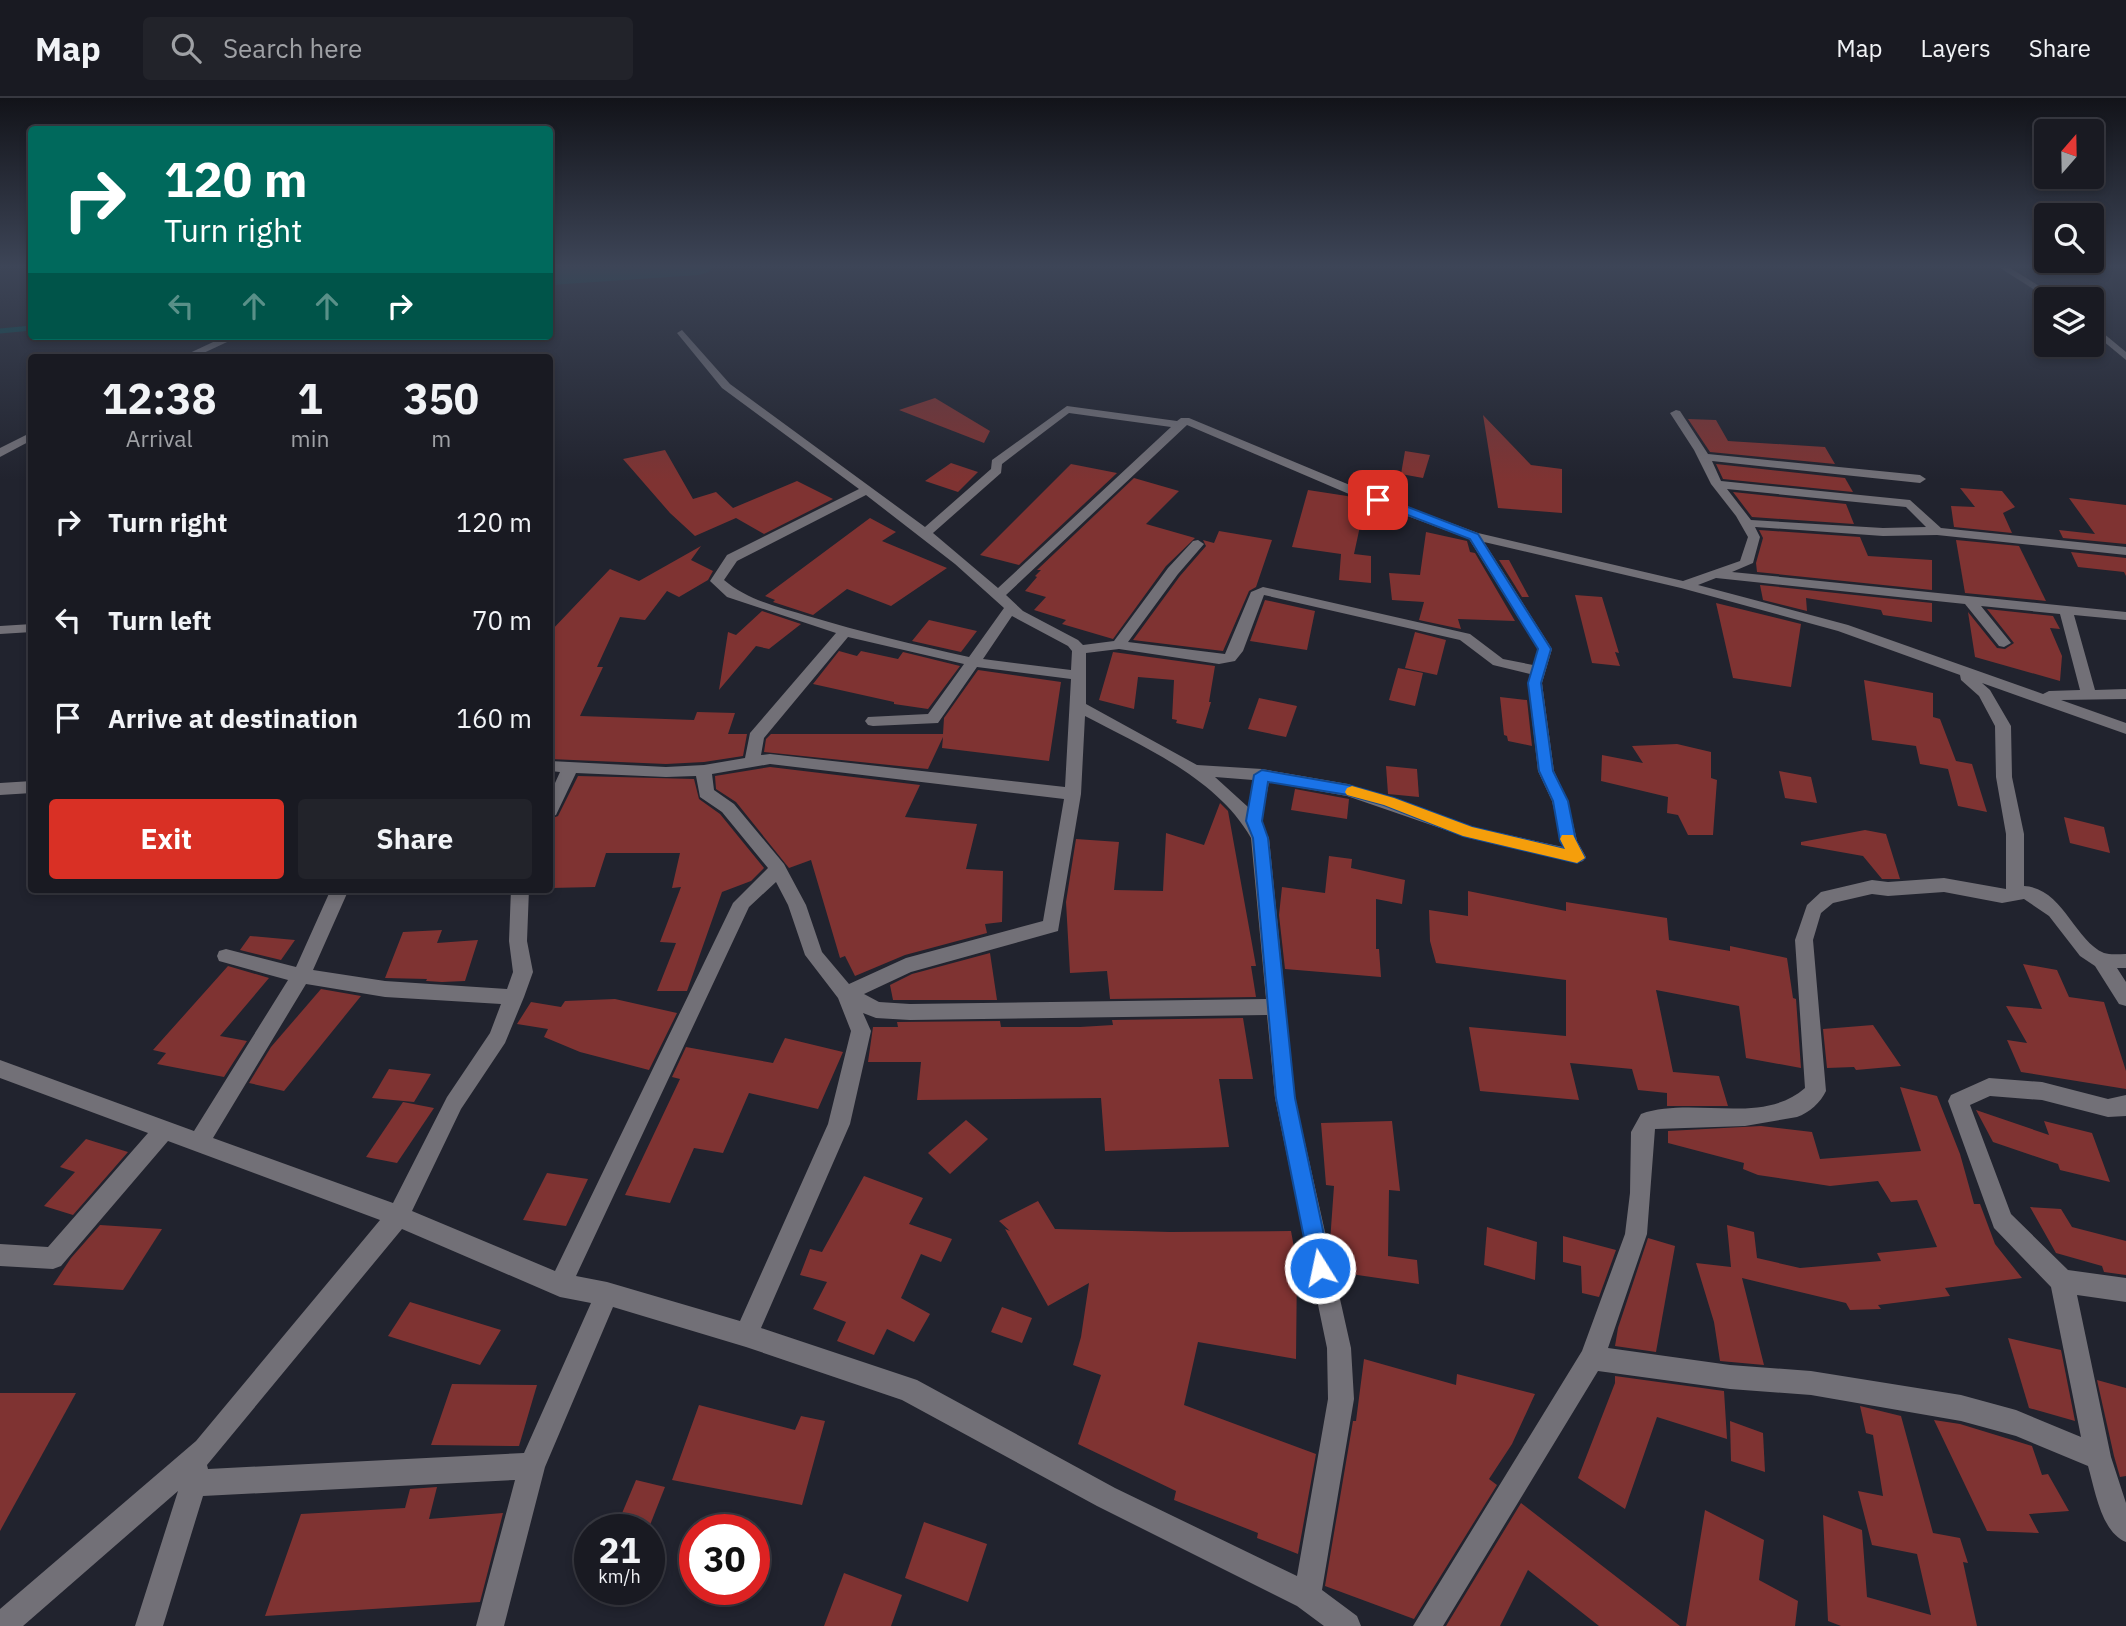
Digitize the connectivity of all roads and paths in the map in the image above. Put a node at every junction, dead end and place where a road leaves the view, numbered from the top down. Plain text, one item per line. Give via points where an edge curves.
1 (686, 337) edge
2 (2104, 338) edge
3 (226, 340) edge
4 (193, 354) edge
5 (2126, 357) edge
6 (1676, 413) dead end
7 (1179, 425) junction
8 (28, 437) edge
9 (0, 453) edge
10 (1704, 457) junction
11 (1920, 479) dead end
12 (1717, 484) junction
13 (866, 490) junction
14 (1746, 523) junction
15 (1937, 531) junction
16 (925, 533) junction
17 (1474, 536) junction
18 (1198, 544) dead end
19 (2126, 551) edge
20 (1711, 574) junction
21 (1684, 585) junction
22 (1969, 600) junction
23 (1005, 601) junction
24 (2066, 610) junction
25 (2126, 616) edge
26 (28, 628) edge
27 (0, 630) edge
28 (845, 632) junction
29 (2004, 643) dead end
30 (1119, 645) junction
31 (1080, 650) junction
32 (973, 662) junction
33 (1537, 671) junction
34 (1960, 671) junction
35 (1080, 676) junction
36 (2126, 694) edge
37 (2089, 695) junction
38 (2038, 696) junction
39 (1078, 706) junction
40 (873, 721) dead end
41 (2126, 729) edge
42 (752, 763) junction
43 (553, 766) edge
44 (571, 766) junction
45 (704, 770) junction
46 (1190, 770) junction
47 (1262, 775) junction
48 (28, 787) edge
49 (0, 789) edge
50 (1073, 794) junction
51 (553, 805) edge
52 (1254, 821) junction
53 (778, 869) junction
54 (338, 893) edge
55 (520, 893) edge
56 (2015, 894) junction
57 (226, 956) dead end
58 (2102, 961) junction
59 (2126, 961) edge
60 (301, 976) junction
61 (846, 994) junction
62 (514, 996) junction
63 (2126, 998) edge
64 (1276, 1007) junction
65 (0, 1069) edge
66 (2126, 1104) edge
67 (164, 1129) junction
68 (199, 1141) junction
69 (398, 1216) junction
70 (0, 1255) edge
71 (2062, 1281) junction
72 (560, 1285) junction
73 (2126, 1290) edge
74 (607, 1294) junction
75 (746, 1335) junction
76 (1592, 1358) junction
77 (205, 1450) junction
78 (2098, 1457) junction
79 (532, 1466) junction
80 (194, 1483) junction
81 (2126, 1530) edge
82 (1307, 1596) junction
83 (2, 1626) edge
84 (149, 1626) edge
85 (490, 1626) edge
86 (1347, 1626) edge
87 (1427, 1626) edge

1 - 13 street via 726,386
2 - 5 street
3 - 4 street
6 - 10 street
7 - 16 street via 1067,409 996,463 998,470
7 - 17 street via 1185,420
7 - 23 street
8 - 9 street
10 - 11 street
10 - 12 street
12 - 14 street
12 - 15 street via 1910,504
13 - 16 street
13 - 28 street via 732,558 717,581 732,594
14 - 15 street
14 - 20 street via 1754,537 1746,563
15 - 19 street
16 - 23 street
17 - 21 street
17 - 33 street via 1545,649
18 - 30 street
20 - 21 street
20 - 22 street
21 - 34 street via 1843,628
22 - 24 street
22 - 29 street
23 - 31 street via 1018,614
23 - 32 street
24 - 25 street
24 - 37 street
26 - 27 street
28 - 32 street
28 - 42 street via 756,737
30 - 31 street
30 - 33 street via 1230,658 1258,592 1263,591 1465,637 1498,662
31 - 35 street
32 - 35 street
32 - 40 street via 933,719
33 - 47 street via 1546,771 1577,858 1469,832 1348,790
34 - 38 street
34 - 56 street via 1985,693 2003,726 2004,777 2015,834
35 - 39 street
36 - 37 street
37 - 38 street
38 - 41 street
39 - 46 street
39 - 50 street
42 - 45 street
42 - 50 street via 770,759
43 - 44 street
44 - 45 street
44 - 51 street
45 - 53 street via 706,793 728,808
46 - 47 street
46 - 52 street via 1239,803
47 - 52 street
48 - 49 street
50 - 61 street via 1051,926 906,966
52 - 64 street via 1260,838
53 - 61 street via 797,905 814,955
53 - 72 street via 742,903
54 - 60 street
55 - 62 street via 518,941 523,972
56 - 58 street via 2027,892 2039,898 2087,951
56 - 76 street via 2002,896 1944,885 1872,887 1827,897 1813,910 1804,940 1816,1091 1797,1108 1745,1117 1648,1121 1642,1132 1636,1234
57 - 60 street
58 - 59 street
58 - 63 street
60 - 62 street via 385,989
60 - 68 street
61 - 64 street via 876,1010 910,1012
61 - 75 street via 861,1031 839,1124
62 - 69 street via 498,1037 454,1103
64 - 82 street via 1285,1098 1339,1348 1341,1399
65 - 67 street
66 - 71 street via 2108,1108 2042,1091 1989,1087 1958,1101 2002,1220
67 - 68 street
67 - 70 street via 53,1258
68 - 69 street
69 - 72 street
69 - 77 street
71 - 73 street
71 - 78 street
72 - 74 street
74 - 75 street
74 - 79 street
75 - 82 street via 908,1389 1106,1497
76 - 78 street via 1730,1377 1811,1382 1961,1408 2016,1423
76 - 87 street
77 - 80 street
77 - 83 street
78 - 81 street via 2113,1506
79 - 80 street
79 - 85 street
80 - 84 street
82 - 86 street

